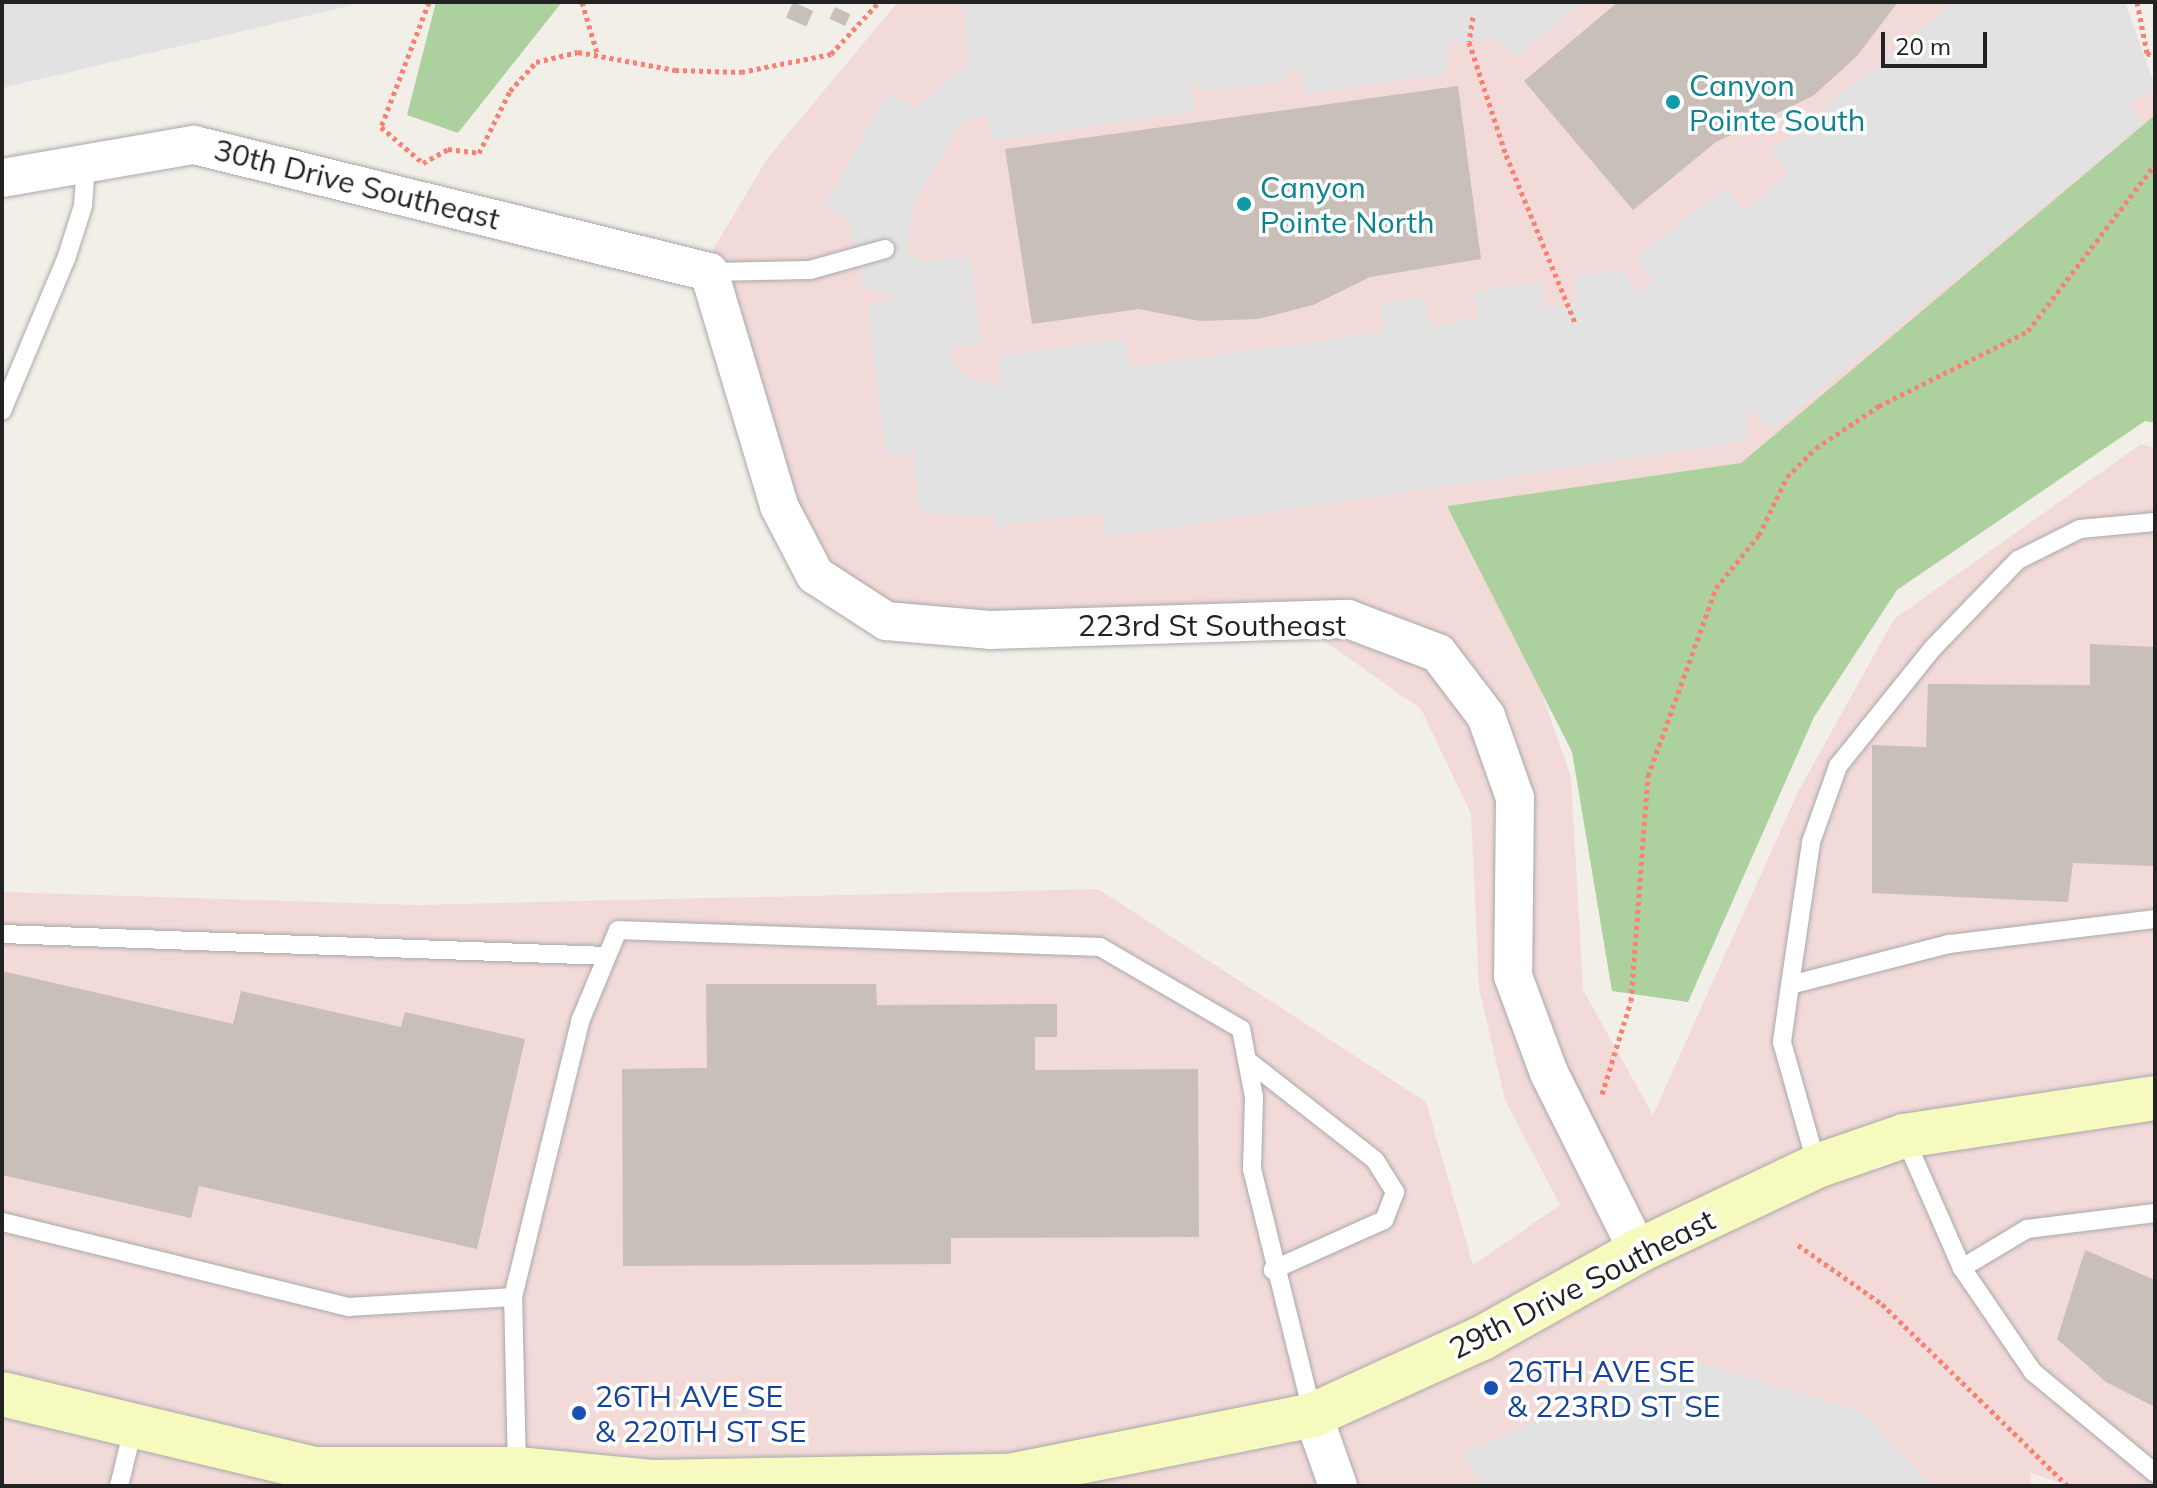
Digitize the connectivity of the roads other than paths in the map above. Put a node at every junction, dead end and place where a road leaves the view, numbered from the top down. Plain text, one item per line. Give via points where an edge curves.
1 (86, 163) junction
2 (2, 178) edge
3 (885, 249) dead end
4 (709, 272) junction
5 (2, 411) edge
6 (2155, 522) edge
7 (2155, 919) edge
8 (2, 934) edge
9 (607, 956) junction
10 (1790, 985) junction
11 (1247, 1060) junction
12 (2155, 1098) edge
13 (1904, 1136) junction
14 (1817, 1166) junction
15 (2155, 1213) edge
16 (2, 1222) edge
17 (1638, 1251) junction
18 (1962, 1268) junction
19 (1273, 1270) junction
20 (513, 1297) junction
21 (2, 1394) edge
22 (1313, 1415) junction
23 (133, 1429) junction
24 (517, 1469) junction
25 (2155, 1473) edge
26 (861, 1482) edge
27 (119, 1486) edge
28 (1338, 1486) edge

1 - 2 street, 30th Drive Southeast
1 - 4 street, 30th Drive Southeast via 194,145
1 - 5 lane via 83,206 67,256
3 - 4 lane via 810,270
4 - 17 street, 223rd St Southeast via 779,506 815,575 886,621 990,630 1348,619 1438,653 1486,716 1515,798 1513,976 1549,1073
6 - 10 lane via 2080,529 2018,560 1932,649 1838,766 1811,842
7 - 10 lane via 1949,944
8 - 9 lane
9 - 11 lane via 618,930 1100,947 1241,1029
9 - 20 lane via 581,1019
10 - 14 lane via 1782,1042
11 - 19 lane via 1252,1169
11 - 19 lane via 1375,1160 1395,1192 1384,1220
12 - 13 street, 29th Drive Southeast
13 - 14 street, 29th Drive Southeast
13 - 18 lane
14 - 17 street, 29th Drive Southeast
15 - 18 lane via 2027,1229
16 - 20 lane via 349,1307
17 - 22 street, 29th Drive Southeast via 1482,1338
18 - 25 lane via 2033,1372
19 - 22 lane
20 - 24 lane
21 - 23 street, 29th Drive Southeast
22 - 26 street, 29th Drive Southeast via 1009,1476
22 - 28 street
23 - 24 street, 29th Drive Southeast via 314,1469
23 - 27 lane
24 - 26 street, 29th Drive Southeast via 651,1482

